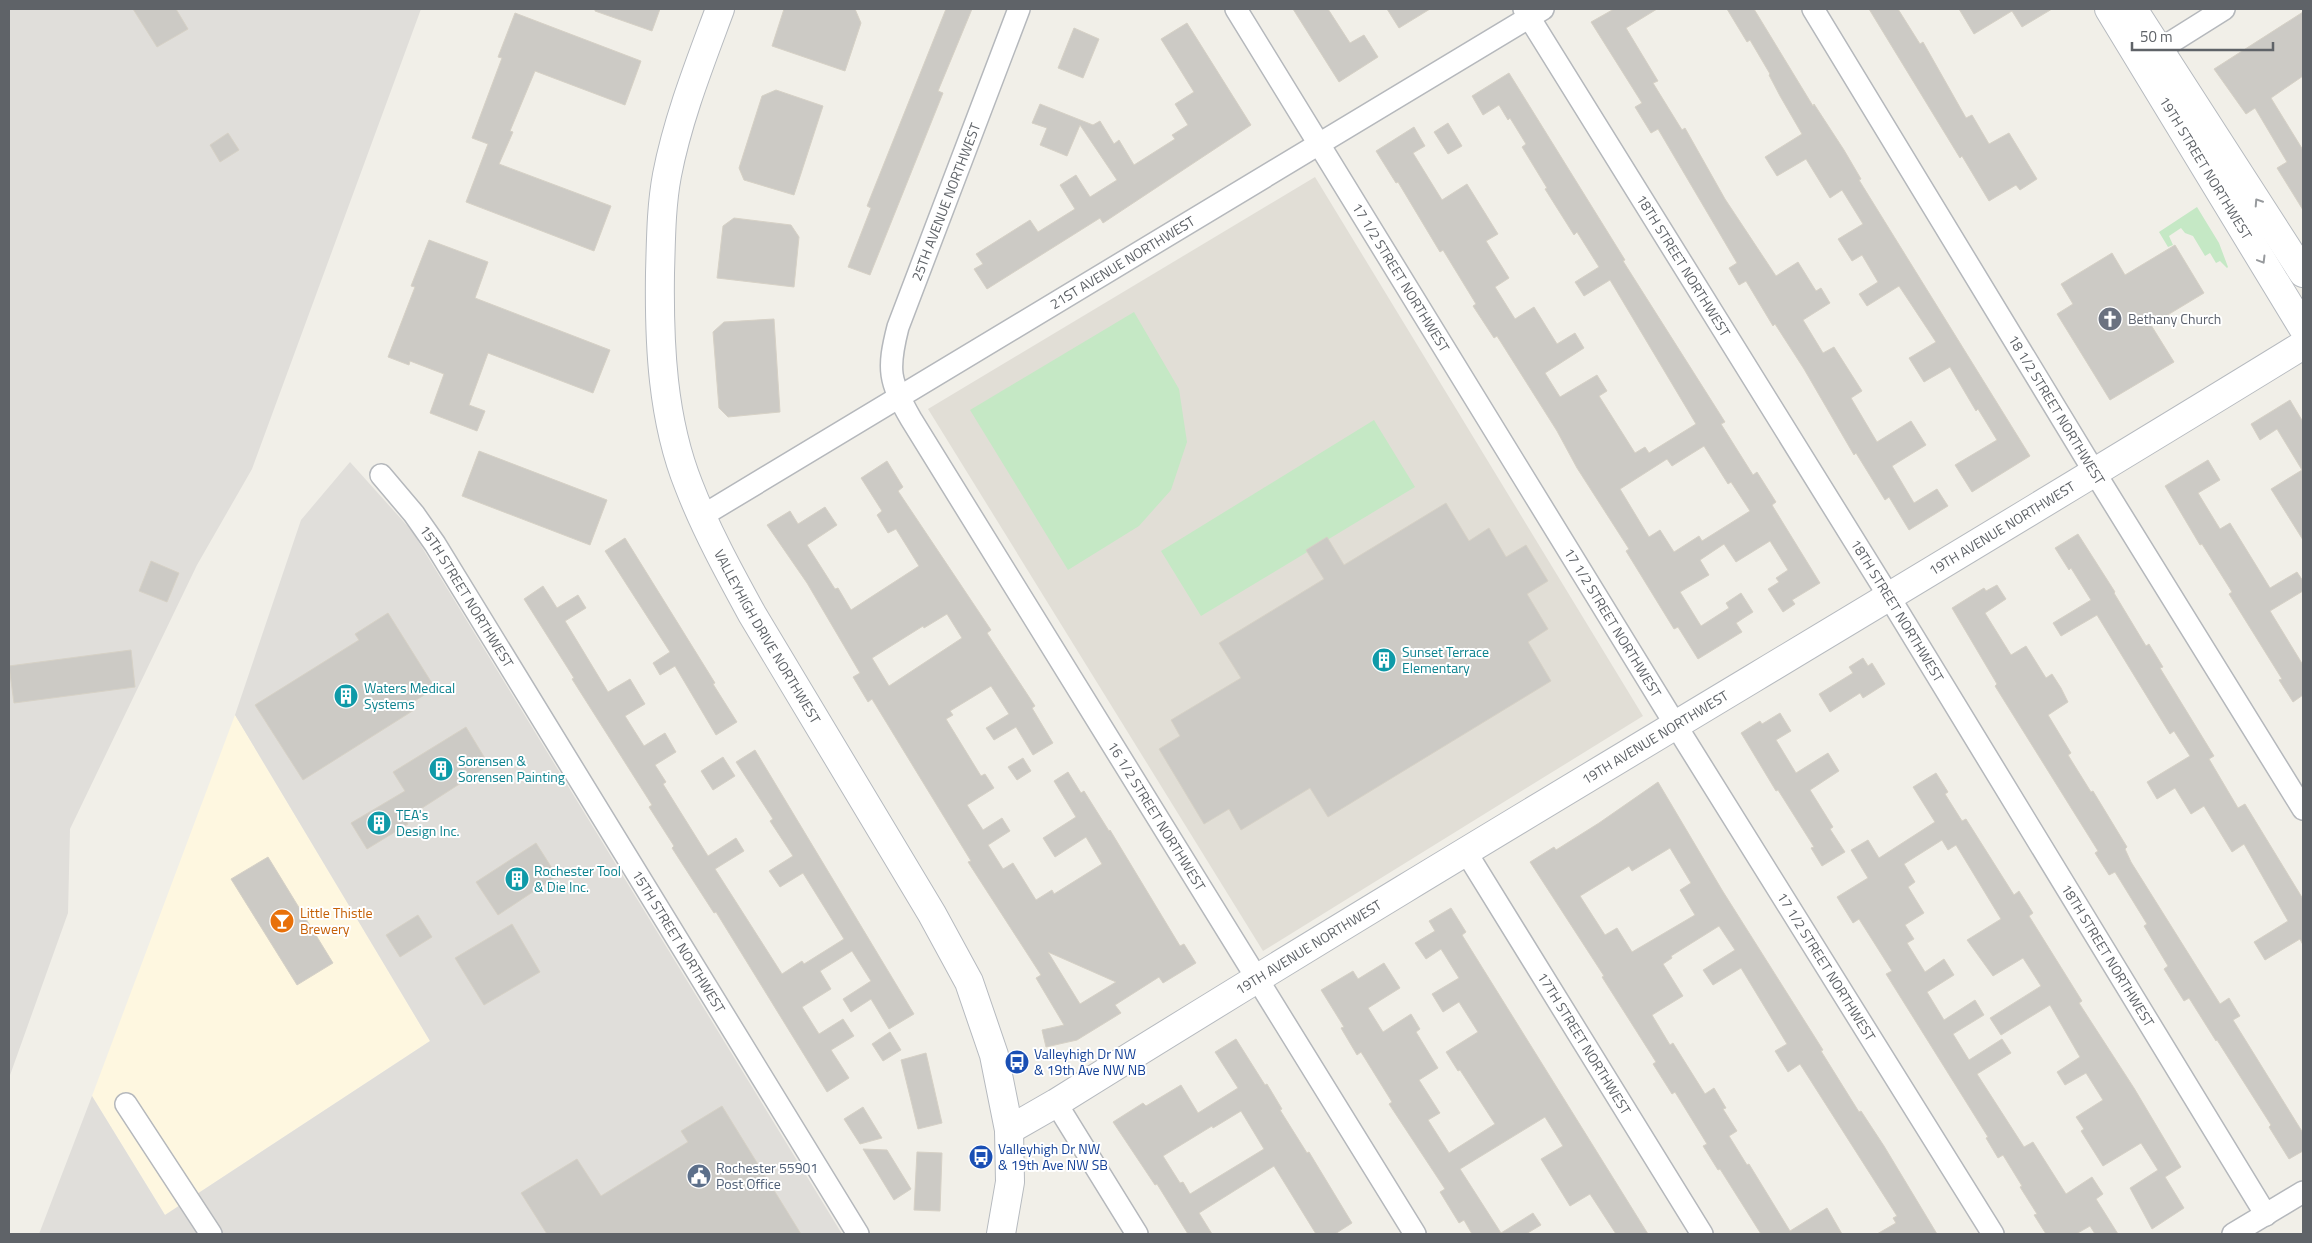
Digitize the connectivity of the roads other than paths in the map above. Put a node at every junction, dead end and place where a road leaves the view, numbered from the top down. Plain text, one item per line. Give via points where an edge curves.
1 (720, 9) edge
2 (1019, 9) edge
3 (1236, 9) edge
4 (1813, 9) edge
5 (2109, 9) edge
6 (2133, 9) edge
7 (2224, 9) edge
8 (1532, 12) edge
9 (2150, 55) junction
10 (1320, 144) junction
11 (2303, 272) edge
12 (2278, 287) junction
13 (2303, 328) edge
14 (2303, 346) edge
15 (898, 398) junction
16 (2095, 473) junction
17 (381, 474) dead end
18 (702, 516) junction
19 (1888, 596) junction
20 (1675, 724) junction
21 (2303, 809) edge
22 (1466, 852) junction
23 (1256, 980) junction
24 (1056, 1103) junction
25 (126, 1104) dead end
26 (1009, 1130) junction
27 (2303, 1192) edge
28 (2266, 1215) junction
29 (210, 1234) edge
30 (858, 1234) edge
31 (1001, 1234) edge
32 (1137, 1234) edge
33 (1415, 1234) edge
34 (1702, 1234) edge
35 (1993, 1234) edge
36 (2233, 1234) edge

1 - 18 main road, VALLEYHIGH DRIVE NORTHWEST via 674,146 667,176 661,234 664,378 676,443
2 - 15 street, 25TH AVENUE NORTHWEST via 898,327 890,375
3 - 10 street, 17 1/2 STREET NORTHWEST
4 - 16 street, 18 1/2 STREET NORTHWEST
5 - 9 main road, 19TH STREET NORTHWEST
6 - 9 main road, 19TH STREET NORTHWEST
7 - 9 street
8 - 10 street, 21ST AVENUE NORTHWEST
8 - 19 street, 18TH STREET NORTHWEST
11 -> 9 main road, 19TH STREET NORTHWEST
9 -> 12 main road, 19TH STREET NORTHWEST
10 - 15 street, 21ST AVENUE NORTHWEST
10 - 20 street, 17 1/2 STREET NORTHWEST
11 - 12 street
12 - 13 main road, 19TH STREET NORTHWEST
14 - 16 main road, 19TH AVENUE NORTHWEST
15 - 18 street, 21ST AVENUE NORTHWEST
15 - 23 street, 16 1/2 STREET NORTHWEST
16 - 19 main road, 19TH AVENUE NORTHWEST
16 - 21 street, 18 1/2 STREET NORTHWEST
17 - 30 street, 15TH STREET NORTHWEST via 435,544
18 - 26 main road, VALLEYHIGH DRIVE NORTHWEST via 752,614 932,914 969,982 994,1055
19 - 20 main road, 19TH AVENUE NORTHWEST
19 - 28 street, 18TH STREET NORTHWEST
20 - 22 main road, 19TH AVENUE NORTHWEST
20 - 35 street, 17 1/2 STREET NORTHWEST
22 - 23 main road, 19TH AVENUE NORTHWEST
22 - 34 street, 17TH STREET NORTHWEST
23 - 24 main road, 19TH AVENUE NORTHWEST
23 - 33 street, 16 1/2 STREET NORTHWEST
24 - 26 main road, 19TH AVENUE NORTHWEST
24 - 32 street
25 - 29 street
26 - 31 main road, VALLEYHIGH DRIVE NORTHWEST via 1010,1182
27 - 28 street
28 - 36 street

